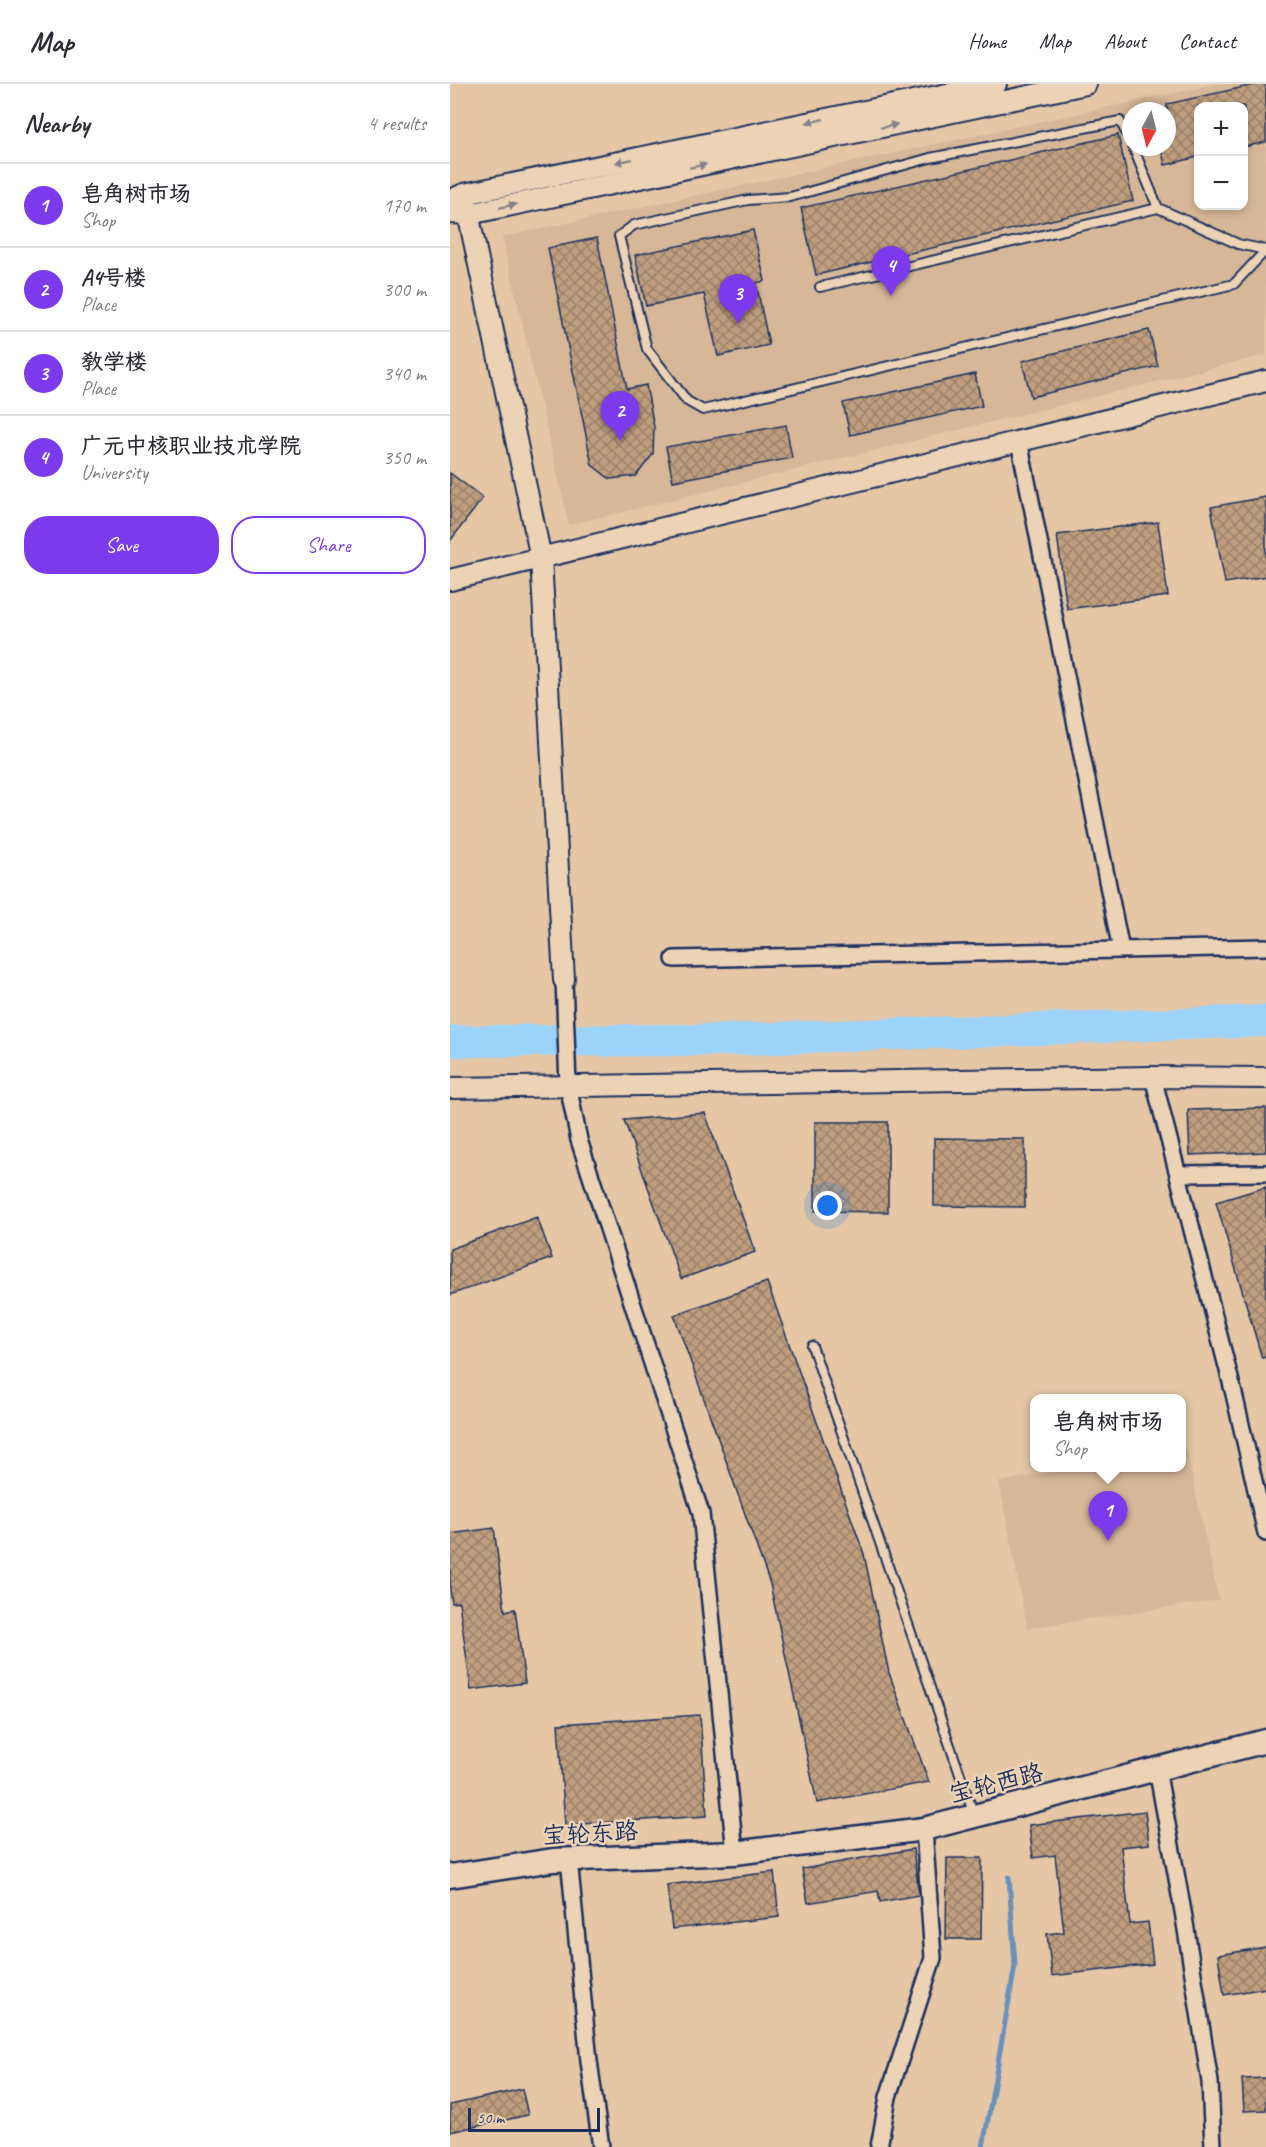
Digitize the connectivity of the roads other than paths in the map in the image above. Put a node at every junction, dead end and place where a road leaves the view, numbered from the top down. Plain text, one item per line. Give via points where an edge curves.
1 (996, 84) edge
2 (1086, 84) edge
3 (1122, 125) edge
4 (1137, 156) edge
5 (457, 197) edge
6 (1158, 208) junction
7 (460, 214) edge
8 (1266, 250) edge
9 (820, 287) dead end
10 (1266, 381) edge
11 (1019, 441) junction
12 (541, 558) junction
13 (450, 580) edge
14 (1266, 947) edge
15 (1121, 950) junction
16 (674, 959) dead end
17 (564, 980) joint
18 (1153, 1077) junction
19 (1266, 1078) edge
20 (568, 1085) junction
21 (450, 1088) edge
22 (1266, 1173) edge
23 (1179, 1174) junction
24 (812, 1346) dead end
25 (1266, 1533) edge
26 (1266, 1741) edge
27 (1157, 1769) junction
28 (974, 1816) junction
29 (924, 1829) junction
30 (735, 1853) junction
31 (569, 1859) junction
32 (450, 1876) edge
33 (601, 2147) edge
34 (879, 2147) edge
35 (1213, 2147) edge

1 -> 5 street
7 -> 2 street
3 - 8 lane via 1120,121 930,158 790,197 748,200 634,225 619,236 647,349 687,401 703,410 1234,284
4 - 6 lane
5 - 7 street
6 - 8 lane via 1238,244
6 - 9 lane
7 - 12 street
10 - 11 street
11 - 12 street
11 - 15 street
12 - 13 street
12 - 17 street
14 - 15 street
15 - 16 street
17 - 20 street
18 - 19 street
18 - 20 street
18 - 23 street
20 - 21 street
20 - 30 street via 579,1140 701,1513
22 - 23 street
23 - 25 street
24 - 28 lane
26 - 27 main road, 宝轮西路
27 - 28 main road, 宝轮西路
27 - 35 street via 1210,2082
28 - 29 main road, 宝轮西路
29 - 30 main road, 宝轮西路
29 - 34 street via 933,1958 888,2097
30 - 31 main road, 宝轮东路
31 - 32 main road, 宝轮东路
31 - 33 street

